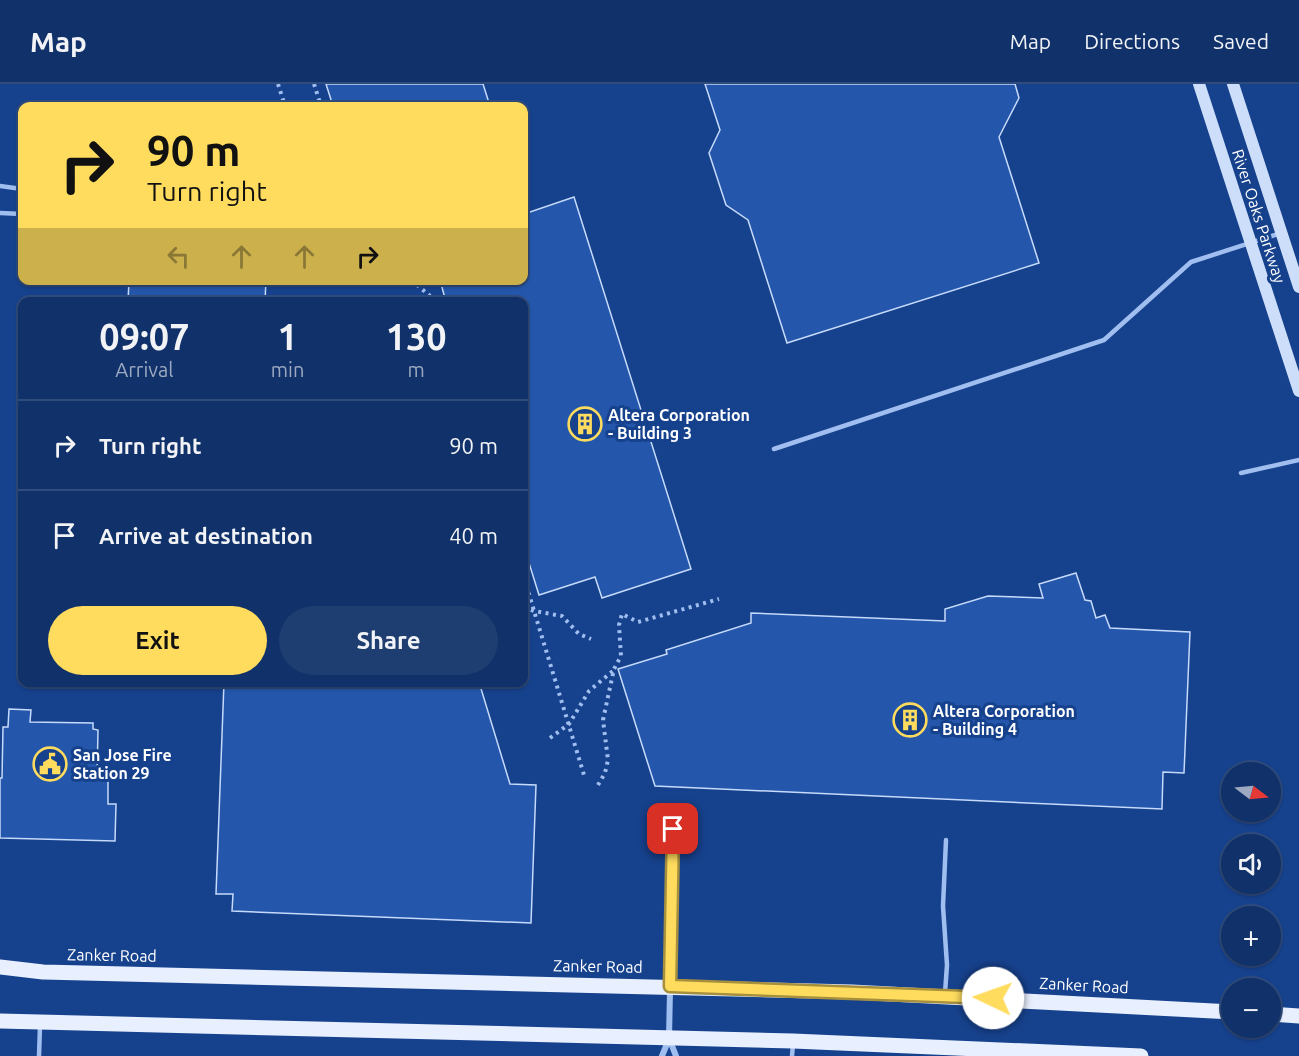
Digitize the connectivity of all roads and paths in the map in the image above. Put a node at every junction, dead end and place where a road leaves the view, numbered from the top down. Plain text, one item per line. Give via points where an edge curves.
1 (278, 84) edge
2 (314, 84) edge
3 (1199, 84) edge
4 (1233, 84) edge
5 (284, 102) edge
6 (320, 102) edge
7 (0, 186) edge
8 (18, 188) edge
9 (0, 213) edge
10 (18, 214) edge
11 (1281, 233) junction
12 (1250, 243) junction
13 (417, 285) edge
14 (1299, 287) edge
15 (430, 297) edge
16 (1299, 391) edge
17 (774, 449) dead end
18 (1299, 460) edge
19 (1241, 473) dead end
20 (528, 591) edge
21 (719, 599) dead end
22 (528, 609) edge
23 (534, 611) junction
24 (591, 639) dead end
25 (614, 669) junction
26 (569, 724) junction
27 (550, 738) dead end
28 (584, 775) dead end
29 (598, 785) dead end
30 (673, 829) dead end
31 (946, 840) dead end
32 (0, 967) edge
33 (670, 986) junction
34 (945, 995) junction
35 (1221, 1011) edge
36 (1281, 1015) edge
37 (1299, 1016) edge
38 (0, 1022) edge
39 (40, 1023) junction
40 (669, 1038) junction
41 (793, 1048) edge
42 (39, 1056) edge
43 (662, 1056) edge
44 (676, 1056) edge
45 (1141, 1056) edge

1 - 5 path
2 - 6 path
3 - 12 street, River Oaks Parkway
4 - 11 street, River Oaks Parkway
7 - 8 lane
9 - 10 lane
11 - 12 lane
11 - 14 street, River Oaks Parkway
12 - 16 street, River Oaks Parkway
12 - 17 lane via 1191,262 1104,340
13 - 15 path
18 - 19 lane
20 - 23 path
21 - 25 path via 638,622 622,614 621,656
22 - 23 path
23 - 24 path via 562,616 579,634
23 - 26 path
25 - 26 path via 589,691
25 - 29 path via 603,720 608,760
26 - 27 path
26 - 28 path
30 - 33 lane
31 - 34 lane
32 - 33 main road, Zanker Road via 43,972
33 - 34 main road, Zanker Road
33 - 40 street
34 - 35 main road, Zanker Road
36 - 37 main road
38 - 39 main road
39 - 40 main road
39 - 42 lane
40 - 41 main road
40 - 43 street
40 - 44 street
41 - 45 main road

